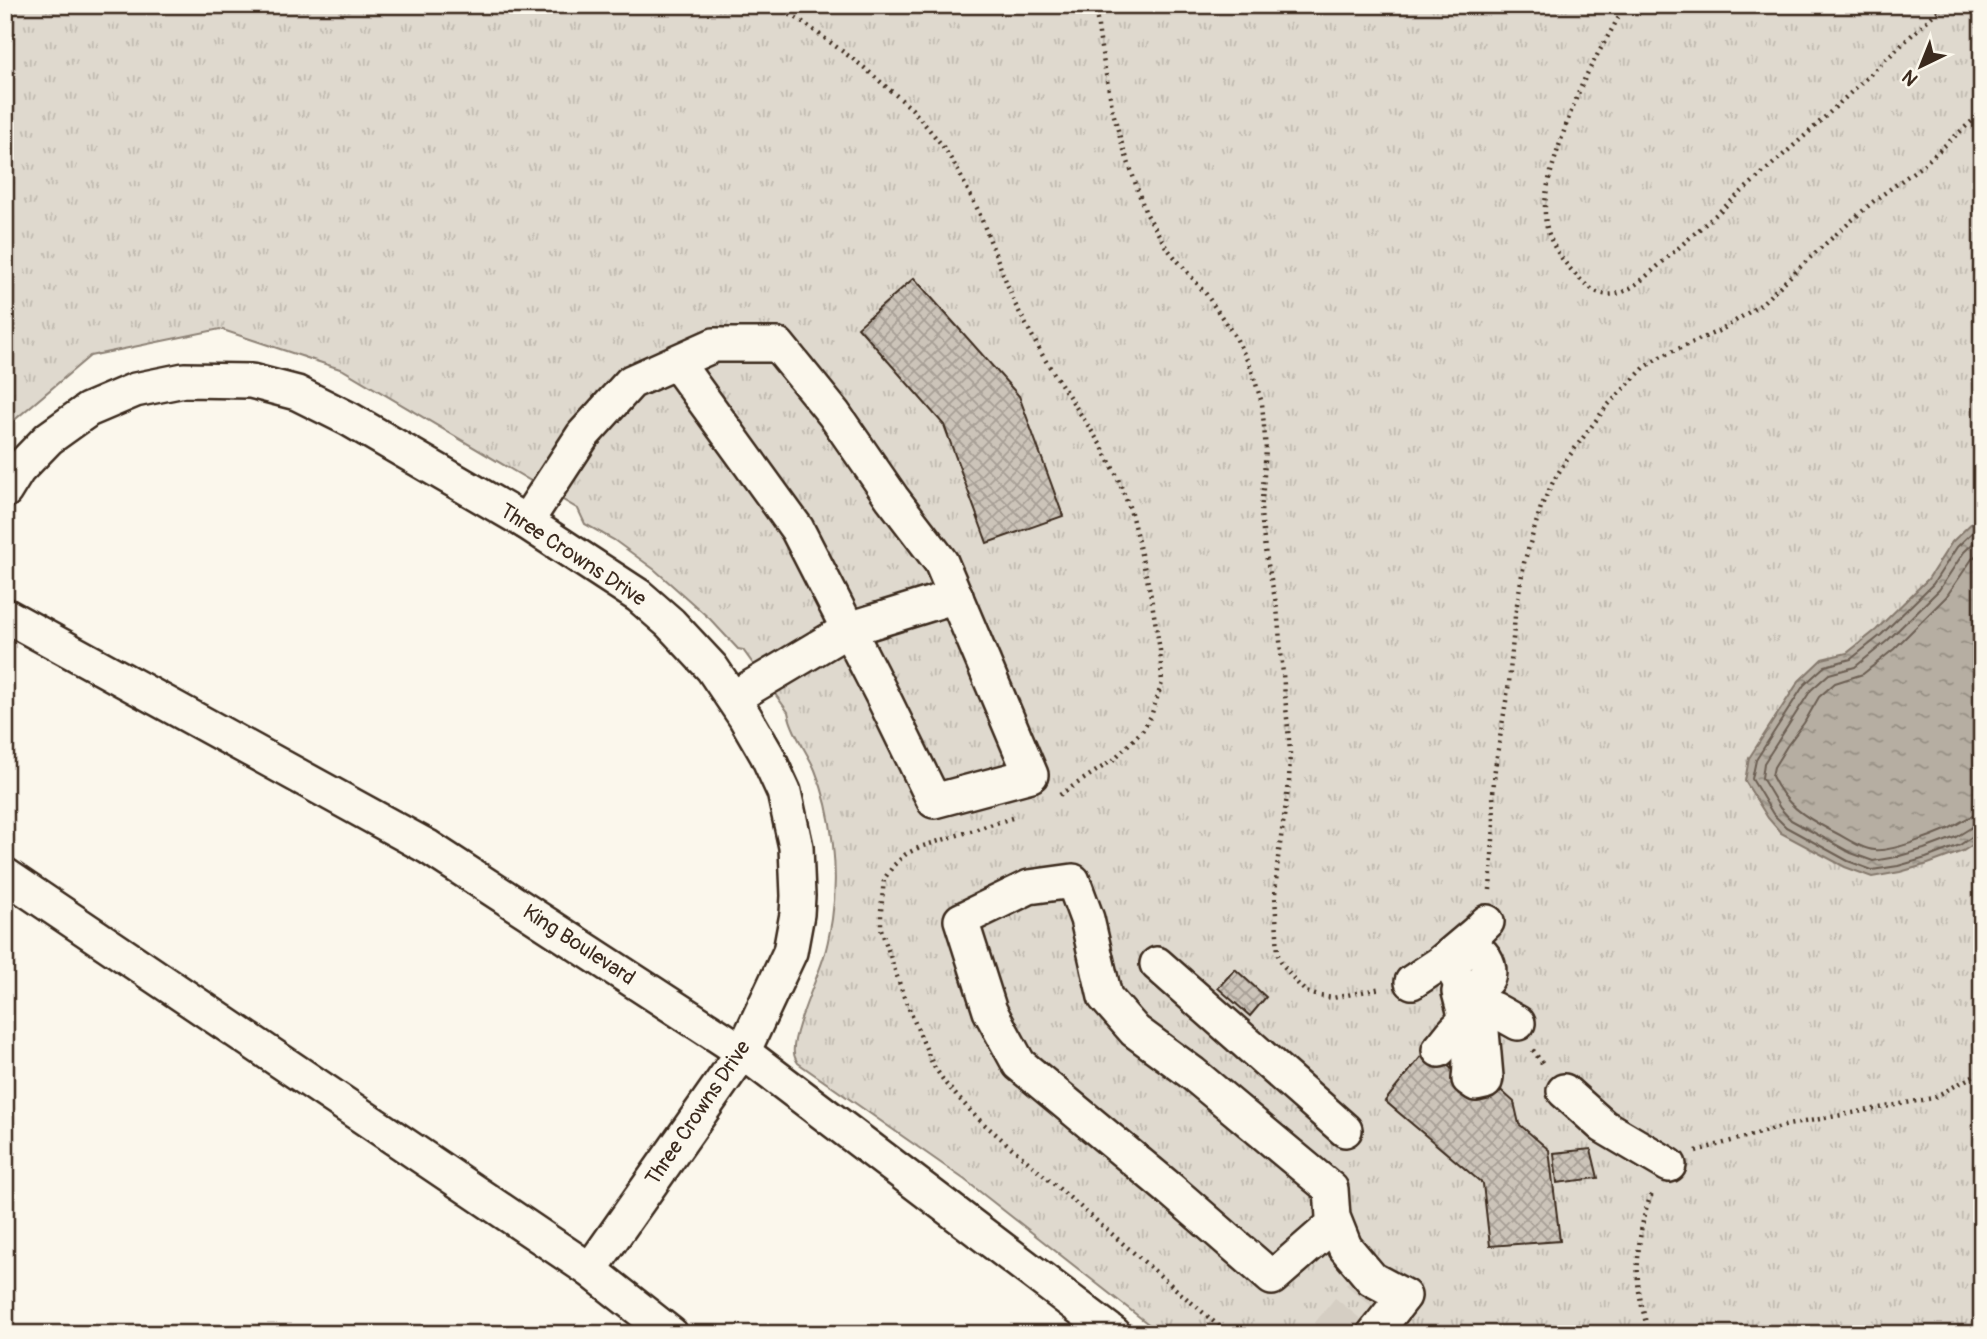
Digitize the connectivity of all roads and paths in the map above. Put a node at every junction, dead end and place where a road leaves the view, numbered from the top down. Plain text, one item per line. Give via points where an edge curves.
1 (1095, 5) edge
2 (1625, 5) edge
3 (1946, 5) edge
4 (1982, 112) edge
5 (676, 362) junction
6 (5, 491) edge
7 (526, 522) junction
8 (956, 596) junction
9 (5, 615) edge
10 (849, 629) junction
11 (733, 698) junction
12 (5, 875) edge
13 (1487, 922) joint
14 (1157, 964) dead end
15 (1412, 982) joint
16 (1518, 1023) joint
17 (1439, 1050) dead end
18 (743, 1052) junction
19 (1982, 1072) edge
20 (1564, 1091) joint
21 (1345, 1130) dead end
22 (1669, 1165) junction
23 (1335, 1223) junction
24 (590, 1270) junction
25 (671, 1334) edge
26 (1114, 1334) edge
27 (1374, 1334) edge
28 (1648, 1334) edge

1 - 15 path via 1113,112 1146,211 1166,247 1236,338 1262,402 1266,450 1261,513 1277,608 1290,767 1275,895 1278,955 1298,984 1319,996 1333,998
2 - 3 path via 1585,77 1564,127 1551,168 1545,214 1561,259 1589,288 1613,295 1625,292 1658,266
4 - 13 path via 1875,200 1760,305 1644,368 1606,407 1561,469 1541,507 1524,563 1515,616 1495,768
5 - 7 street via 631,382 583,435
5 - 8 street via 714,345 778,345 942,562
5 - 10 street via 797,528
6 - 7 street, Three Crowns Drive via 49,438 88,410 135,390 184,380 251,381 297,393 349,419
7 - 11 street, Three Crowns Drive via 639,596 712,668
8 - 10 street
8 - 10 street via 1031,775 934,801
9 - 18 street, King Boulevard via 428,847
10 - 11 street
11 - 18 street, Three Crowns Drive via 784,792 796,847 798,896 790,951
12 - 24 street
13 - 15 street
14 - 21 street
16 - 17 street via 1493,1009 1483,1014 1485,1082 1476,1084 1469,1079 1471,1064 1459,996 1453,1031
16 - 20 path
18 - 24 street, Three Crowns Drive
18 - 26 street, King Boulevard
19 - 22 path via 1933,1098 1788,1125 1676,1157
20 - 22 street via 1603,1126
22 - 28 path via 1650,1199 1640,1248 1639,1289
23 - 23 street via 1272,1278 1019,1064 990,1011 961,920 1029,887 1073,881 1105,997 1135,1031 1331,1189
23 - 27 street via 1345,1247 1372,1279 1404,1296
24 - 25 street

